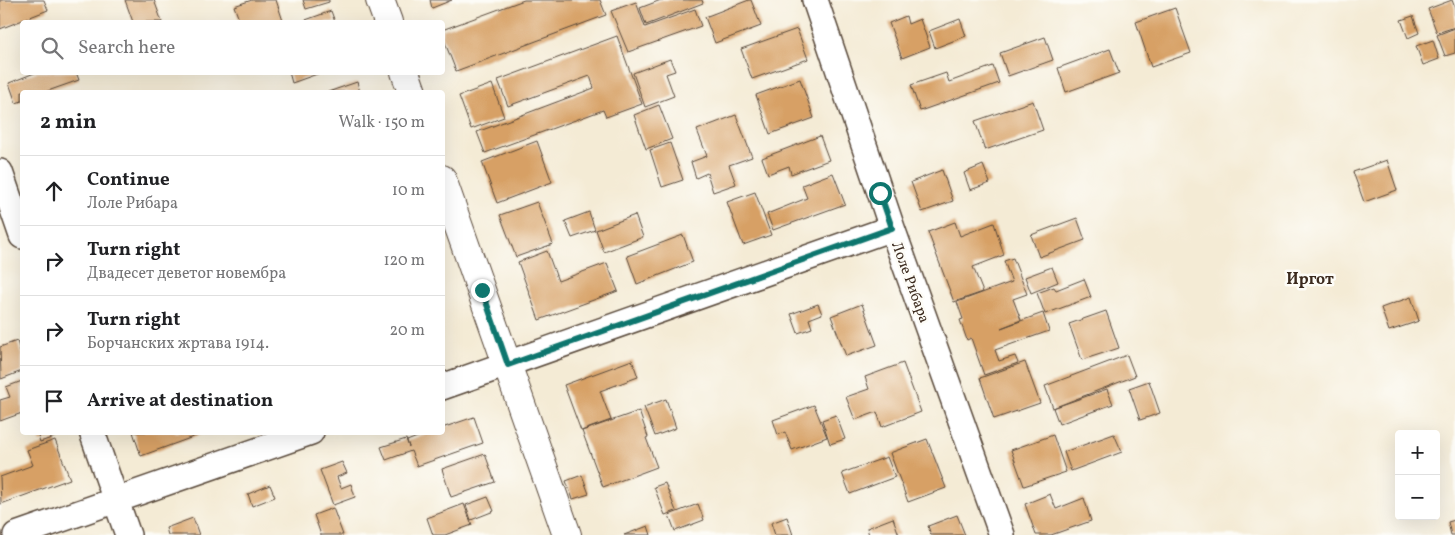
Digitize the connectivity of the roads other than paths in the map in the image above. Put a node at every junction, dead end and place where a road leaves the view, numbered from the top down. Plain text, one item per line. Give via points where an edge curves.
1 (380, 0) edge
2 (815, 0) edge
3 (387, 20) edge
4 (406, 75) edge
5 (411, 90) edge
6 (0, 172) edge
7 (445, 187) edge
8 (892, 228) junction
9 (20, 230) edge
10 (508, 365) junction
11 (445, 386) edge
12 (93, 435) edge
13 (302, 435) edge
14 (115, 500) junction
15 (16, 535) edge
16 (128, 535) edge
17 (567, 535) edge
18 (1002, 535) edge

1 - 3 street
2 - 8 street, Лоле Рибара
4 - 5 street
6 - 9 street
7 - 10 street
8 - 10 street
8 - 18 street, Лоле Рибара
10 - 11 street
10 - 17 street
12 - 14 street
13 - 14 street
14 - 15 street
14 - 16 street

